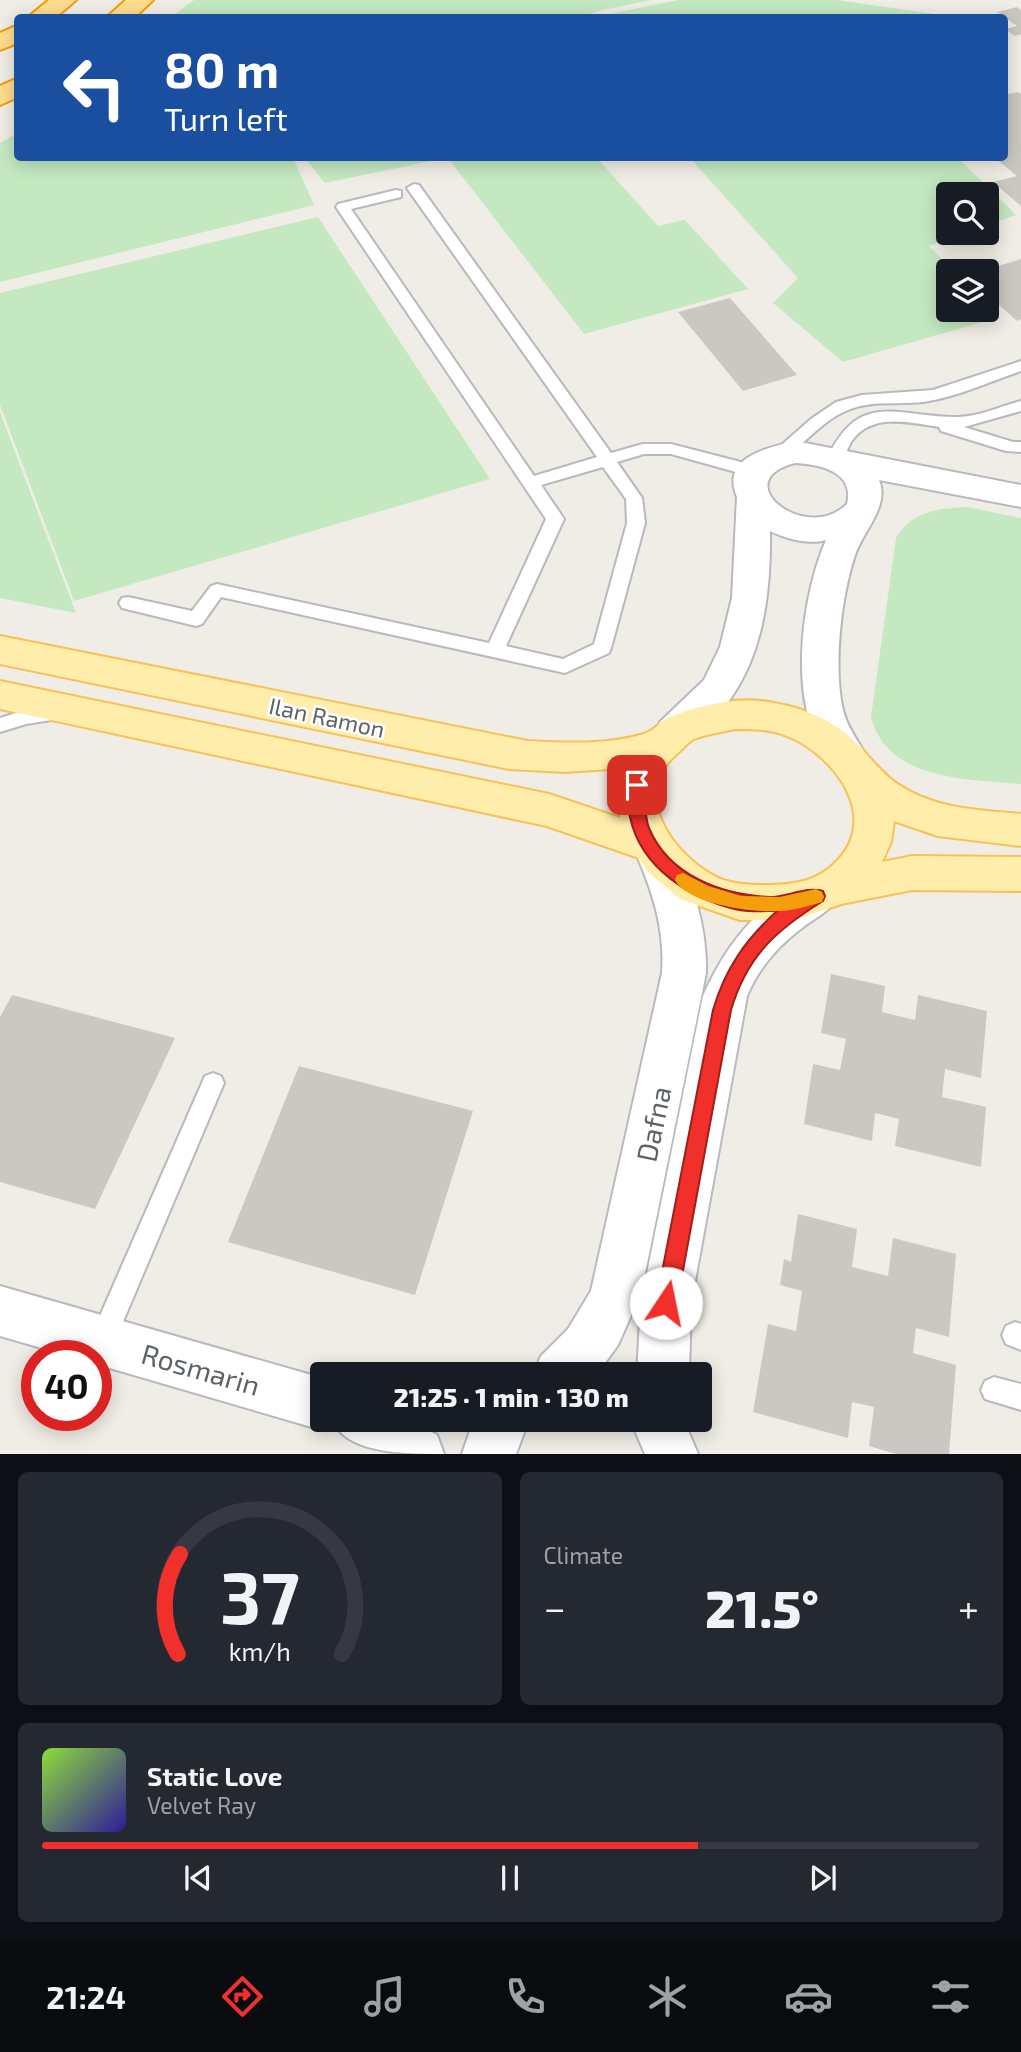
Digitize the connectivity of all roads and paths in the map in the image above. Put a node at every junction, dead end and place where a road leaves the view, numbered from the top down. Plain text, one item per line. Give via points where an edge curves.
1 (64, 0) edge
2 (141, 0) edge
3 (45, 14) edge
4 (123, 14) edge
5 (414, 188) dead end
6 (396, 194) dead end
7 (1021, 366) edge
8 (898, 396) junction
9 (1021, 406) edge
10 (914, 417) junction
11 (1021, 447) edge
12 (607, 460) junction
13 (837, 460) junction
14 (761, 475) junction
15 (530, 483) junction
16 (949, 484) junction
17 (1021, 496) edge
18 (859, 512) junction
19 (128, 603) dead end
20 (0, 650) edge
21 (495, 650) junction
22 (0, 695) edge
23 (76, 711) junction
24 (0, 725) edge
25 (666, 739) junction
26 (855, 767) junction
27 (1021, 830) edge
28 (653, 851) junction
29 (1021, 874) edge
30 (825, 892) junction
31 (213, 1083) dead end
32 (0, 1311) edge
33 (99, 1340) edge
34 (102, 1340) edge
35 (112, 1344) edge
36 (572, 1362) edge
37 (664, 1362) edge
38 (994, 1390) dead end
39 (1021, 1396) edge
40 (310, 1401) edge
41 (381, 1432) edge
42 (498, 1432) edge
43 (418, 1454) edge
44 (489, 1454) edge

1 - 3 highway
2 - 4 highway
5 - 12 lane
6 - 15 lane via 343,207
7 - 8 lane via 923,397
8 - 10 lane
8 - 14 lane via 839,407
9 - 10 lane via 958,422
10 - 11 lane
10 - 13 lane via 878,417 859,423 844,436
12 - 14 lane via 643,449 671,449
12 - 15 lane
12 - 21 lane via 634,498 636,523 602,648 565,666
13 - 14 street via 803,452
13 - 16 street
13 - 18 street via 864,486 866,499
14 - 18 street via 762,512 776,521 802,529 838,527
14 - 25 street via 739,643 718,688
15 - 21 lane via 555,519
16 - 17 street
16 - 18 street via 896,488 878,495
18 - 26 street via 830,576 819,676 828,727
19 - 21 lane via 196,619 217,590
20 - 25 main road, Ilan Ramon via 509,754 585,757
22 - 23 main road, Ilan Ramon
23 - 24 lane
23 - 28 main road, Ilan Ramon via 549,810
25 - 26 main road via 719,716 753,714 803,726 833,743
25 - 28 main road via 640,772 634,800 641,829
26 - 27 main road via 883,798 910,813 944,824
26 - 30 main road via 874,810 872,839 858,867
28 - 30 main road via 686,882 731,901 780,904
28 - 36 street, Dafna via 682,920 684,973 616,1293 597,1333
29 - 30 main road via 912,873
30 - 37 street, Dafna via 784,916 762,936 736,971 725,996 666,1303
31 - 34 lane
32 - 33 street, Rosmarin
35 - 40 street, Rosmarin
38 - 39 lane
41 - 43 street
42 - 44 street

